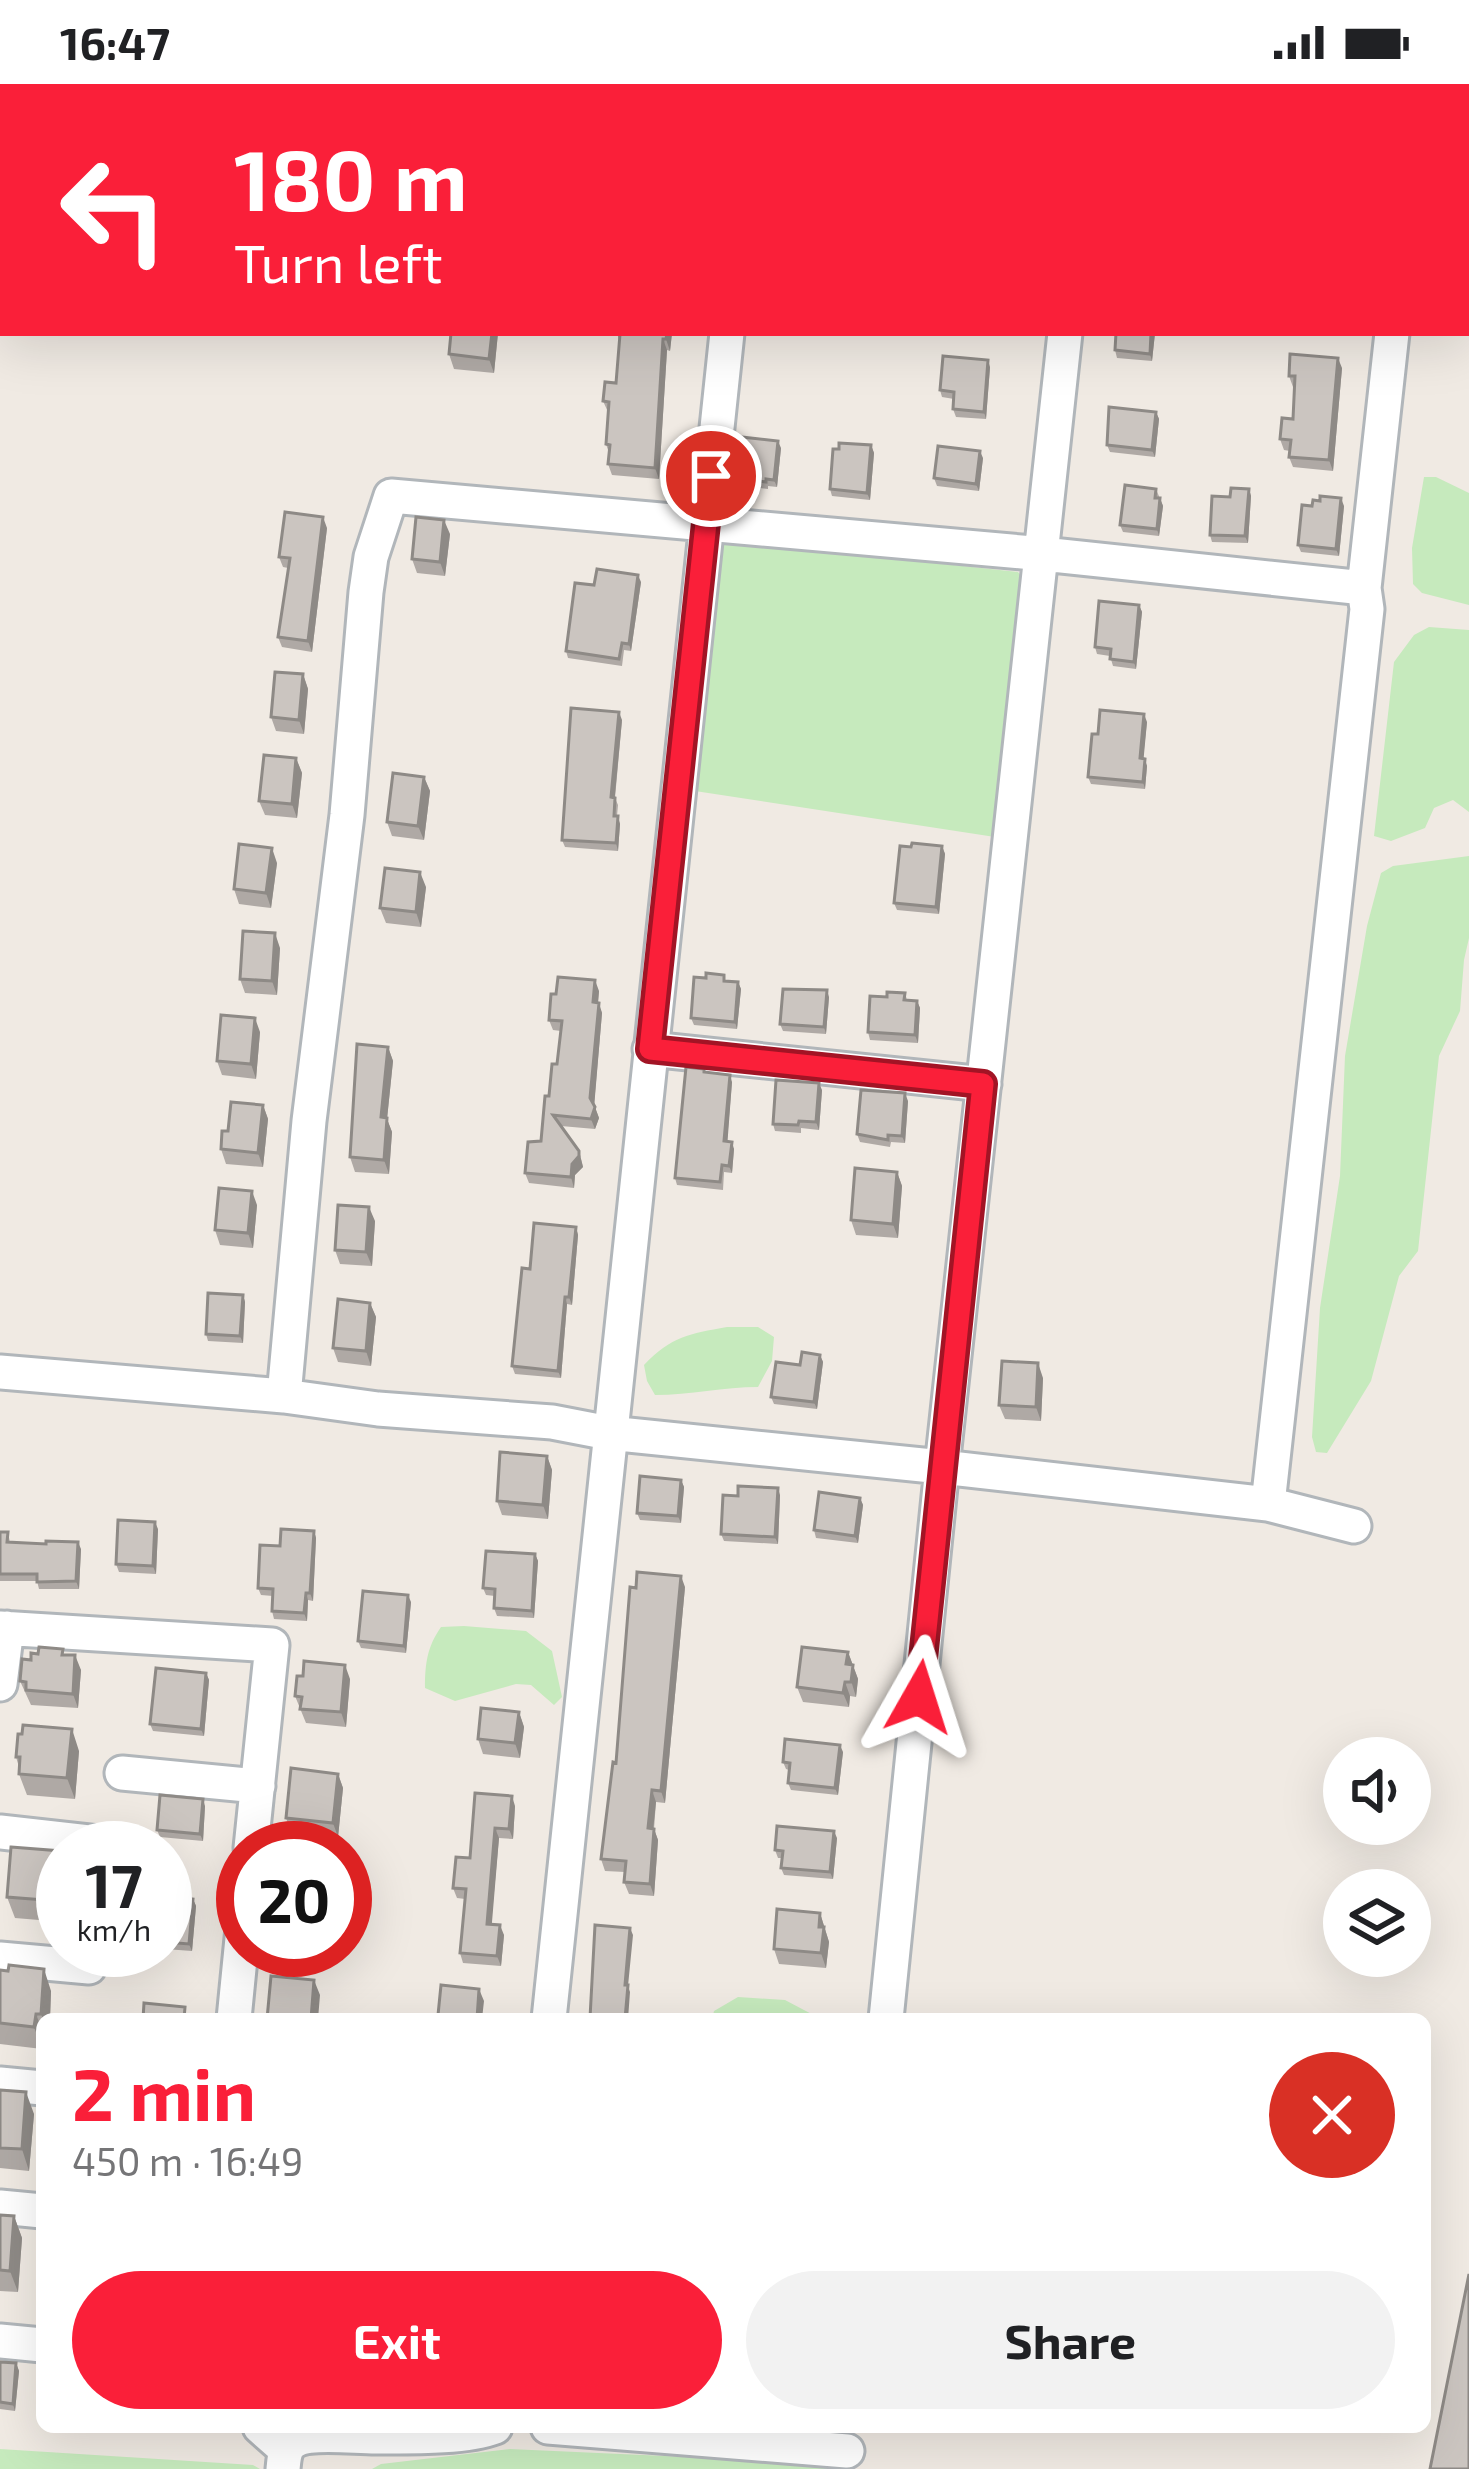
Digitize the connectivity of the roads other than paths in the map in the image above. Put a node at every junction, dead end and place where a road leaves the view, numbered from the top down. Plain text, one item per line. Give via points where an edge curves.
1 (727, 336) edge
2 (1065, 336) edge
3 (1392, 336) edge
4 (706, 523) junction
5 (1042, 554) junction
6 (1364, 589) junction
7 (650, 1049) junction
8 (983, 1084) junction
9 (0, 1372) edge
10 (284, 1396) junction
11 (609, 1433) junction
12 (942, 1467) junction
13 (1268, 1504) junction
14 (1354, 1526) dead end
15 (3, 1628) edge
16 (0, 1684) edge
17 (122, 1773) dead end
18 (258, 1786) junction
19 (254, 1821) edge
20 (0, 1832) edge
21 (36, 1836) edge
22 (0, 1959) edge
23 (36, 1962) edge
24 (238, 1977) edge
25 (235, 2013) edge
26 (550, 2013) edge
27 (887, 2013) edge
28 (0, 2084) edge
29 (36, 2087) edge
30 (0, 2207) edge
31 (36, 2210) edge
32 (0, 2341) edge
33 (36, 2344) edge
34 (265, 2433) edge
35 (476, 2433) edge
36 (631, 2433) edge
37 (852, 2449) edge
38 (285, 2460) edge

1 - 4 lane
2 - 5 lane
3 - 6 lane
4 - 5 lane
4 - 7 lane
4 - 10 lane via 392,496 366,592
5 - 6 lane
5 - 8 lane
6 - 13 lane
7 - 8 lane
7 - 11 lane
8 - 12 lane
9 - 10 lane
10 - 11 lane
11 - 12 lane
11 - 26 lane
12 - 13 lane
12 - 27 lane
13 - 14 lane
15 - 16 lane
15 - 18 lane via 272,1645
17 - 18 lane
18 - 19 lane
20 - 21 lane
22 - 23 lane
24 - 25 lane
28 - 29 lane
30 - 31 lane
32 - 33 lane
34 - 38 lane
35 - 38 lane via 316,2436 296,2440
36 - 37 lane

